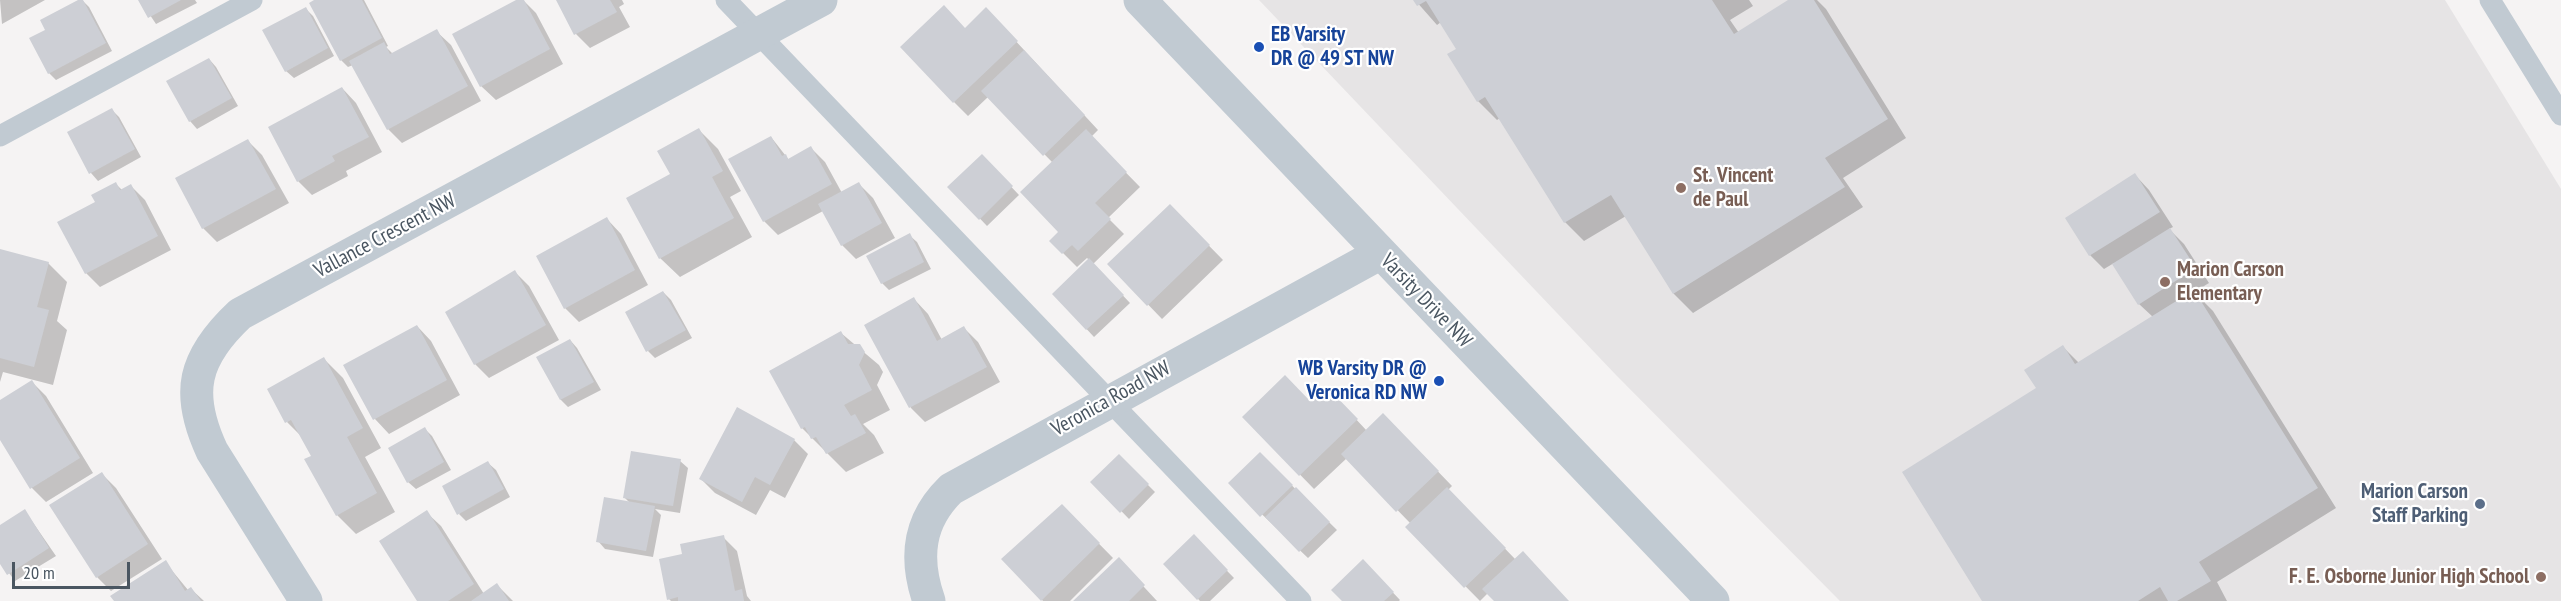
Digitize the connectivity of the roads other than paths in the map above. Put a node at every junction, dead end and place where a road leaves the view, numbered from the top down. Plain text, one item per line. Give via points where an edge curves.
1 (252, 0) edge
2 (726, 0) edge
3 (821, 0) edge
4 (1140, 0) edge
5 (2490, 0) edge
6 (758, 34) junction
7 (2561, 115) edge
8 (0, 136) edge
9 (1381, 253) junction
10 (1109, 400) junction
11 (306, 601) edge
12 (929, 601) edge
13 (1301, 601) edge
14 (1713, 601) edge

1 - 8 lane
2 - 6 lane
3 - 6 street, Vallance Crescent NW
4 - 9 street, Varsity Drive NW
5 - 7 lane
6 - 10 lane
6 - 11 street, Vallance Crescent NW via 240,314 219,334 198,376 196,401 200,425 212,451
9 - 10 street, Veronica Road NW
9 - 14 street, Varsity Drive NW
10 - 12 street, Veronica Road NW via 971,476 935,504 923,535 920,559
10 - 13 lane

